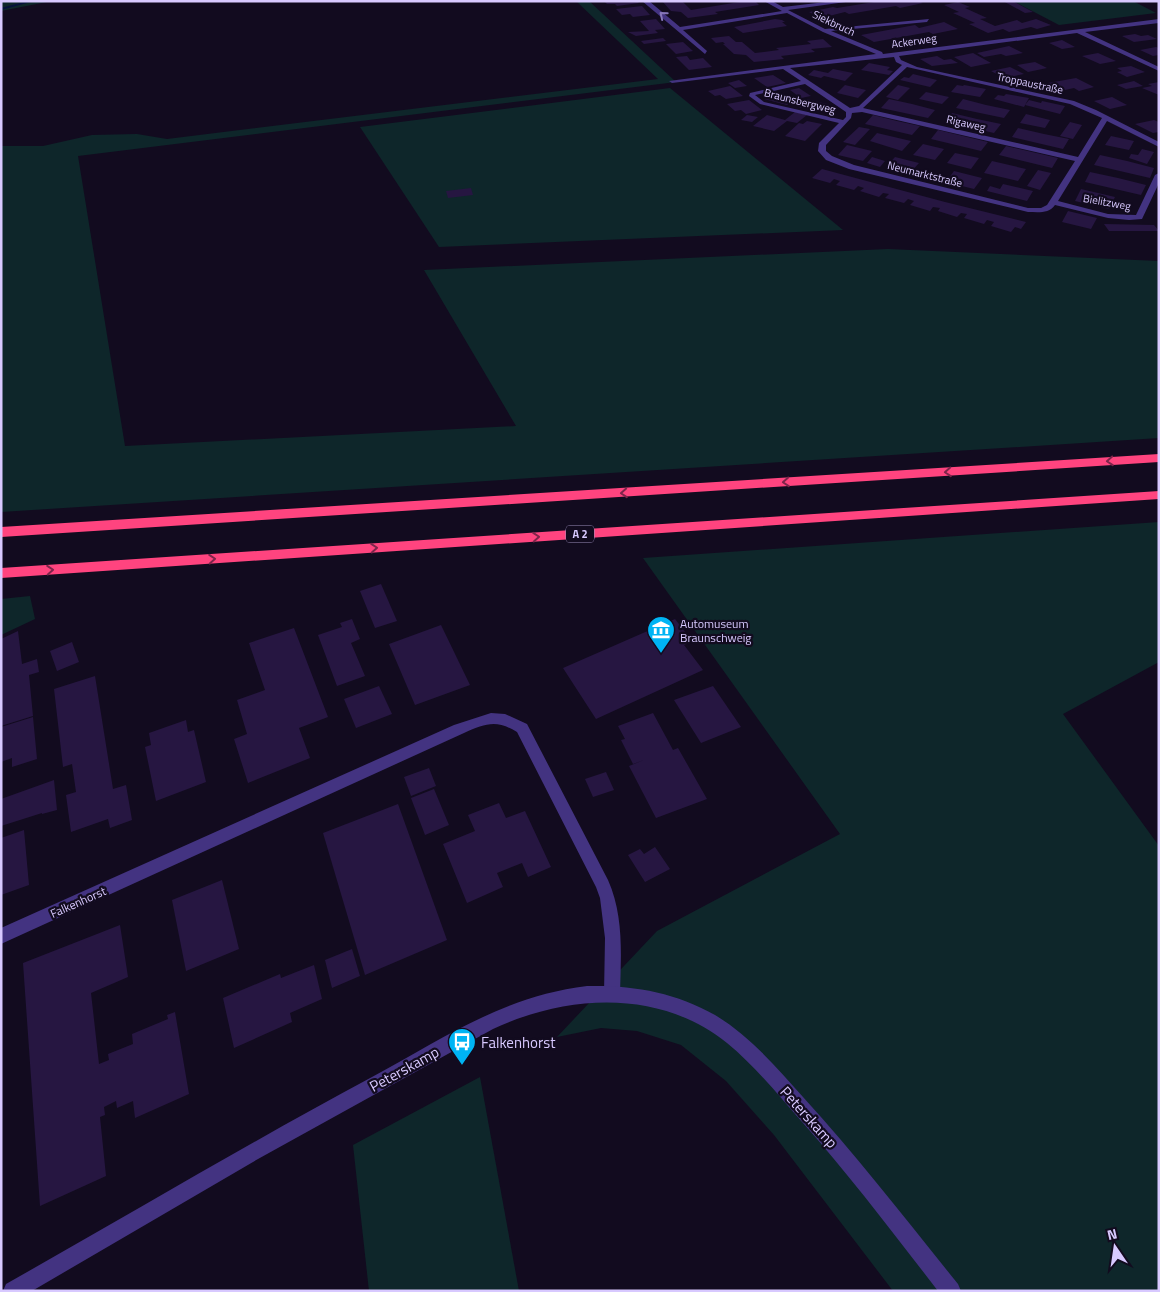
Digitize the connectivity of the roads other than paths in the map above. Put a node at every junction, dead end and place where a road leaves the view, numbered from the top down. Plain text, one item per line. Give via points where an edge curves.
1 (646, 1) edge
2 (767, 1) edge
3 (850, 1) edge
4 (783, 10) junction
5 (927, 20) dead end
6 (1159, 21) edge
7 (680, 29) junction
8 (825, 31) junction
9 (1078, 31) junction
10 (705, 52) dead end
11 (896, 55) junction
12 (905, 64) junction
13 (784, 67) junction
14 (1159, 69) edge
15 (672, 81) dead end
16 (806, 82) junction
17 (849, 111) junction
18 (1106, 117) junction
19 (844, 122) junction
20 (1159, 145) edge
21 (1078, 159) junction
22 (1159, 175) edge
23 (1054, 202) junction
24 (1159, 458) edge
25 (1159, 495) edge
26 (1, 532) edge
27 (1, 573) edge
28 (1, 936) edge
29 (612, 994) junction
30 (14, 1291) edge
31 (951, 1291) edge

7 -> 1 street
2 - 4 street, Siekbruch
3 - 4 street
4 - 7 street
4 - 8 street, Siekbruch
5 - 8 street
6 - 9 street, Ackerweg
7 - 10 street
8 - 11 street, Siekbruch via 872,51
9 - 11 street, Ackerweg
9 - 14 street
11 - 12 street, Troppaustraße
11 - 13 street, Ackerweg
12 - 17 street via 861,107
12 - 18 street, Troppaustraße via 1072,102
13 - 15 street, Ackerweg
13 - 16 street
16 - 17 street
16 - 19 street, Braunsbergweg via 763,90 752,96 762,103
17 - 19 street, Neumarktstraße
17 - 21 street, Rigaweg via 862,110
18 - 20 street, Troppaustraße
18 - 21 street
19 - 23 street, Neumarktstraße via 821,148 829,158 842,164 1028,210 1047,209
21 - 23 street
22 - 23 street, Bielitzweg via 1139,217 1101,214
24 -> 26 highway
27 -> 25 highway, A 2
28 - 29 street, Falkenhorst via 459,729 492,718 509,719 522,728 609,901 614,942
29 - 30 street, Peterskamp via 548,1000 497,1018
29 - 31 street, Peterskamp via 666,1002 708,1020 733,1038 758,1060 830,1140

